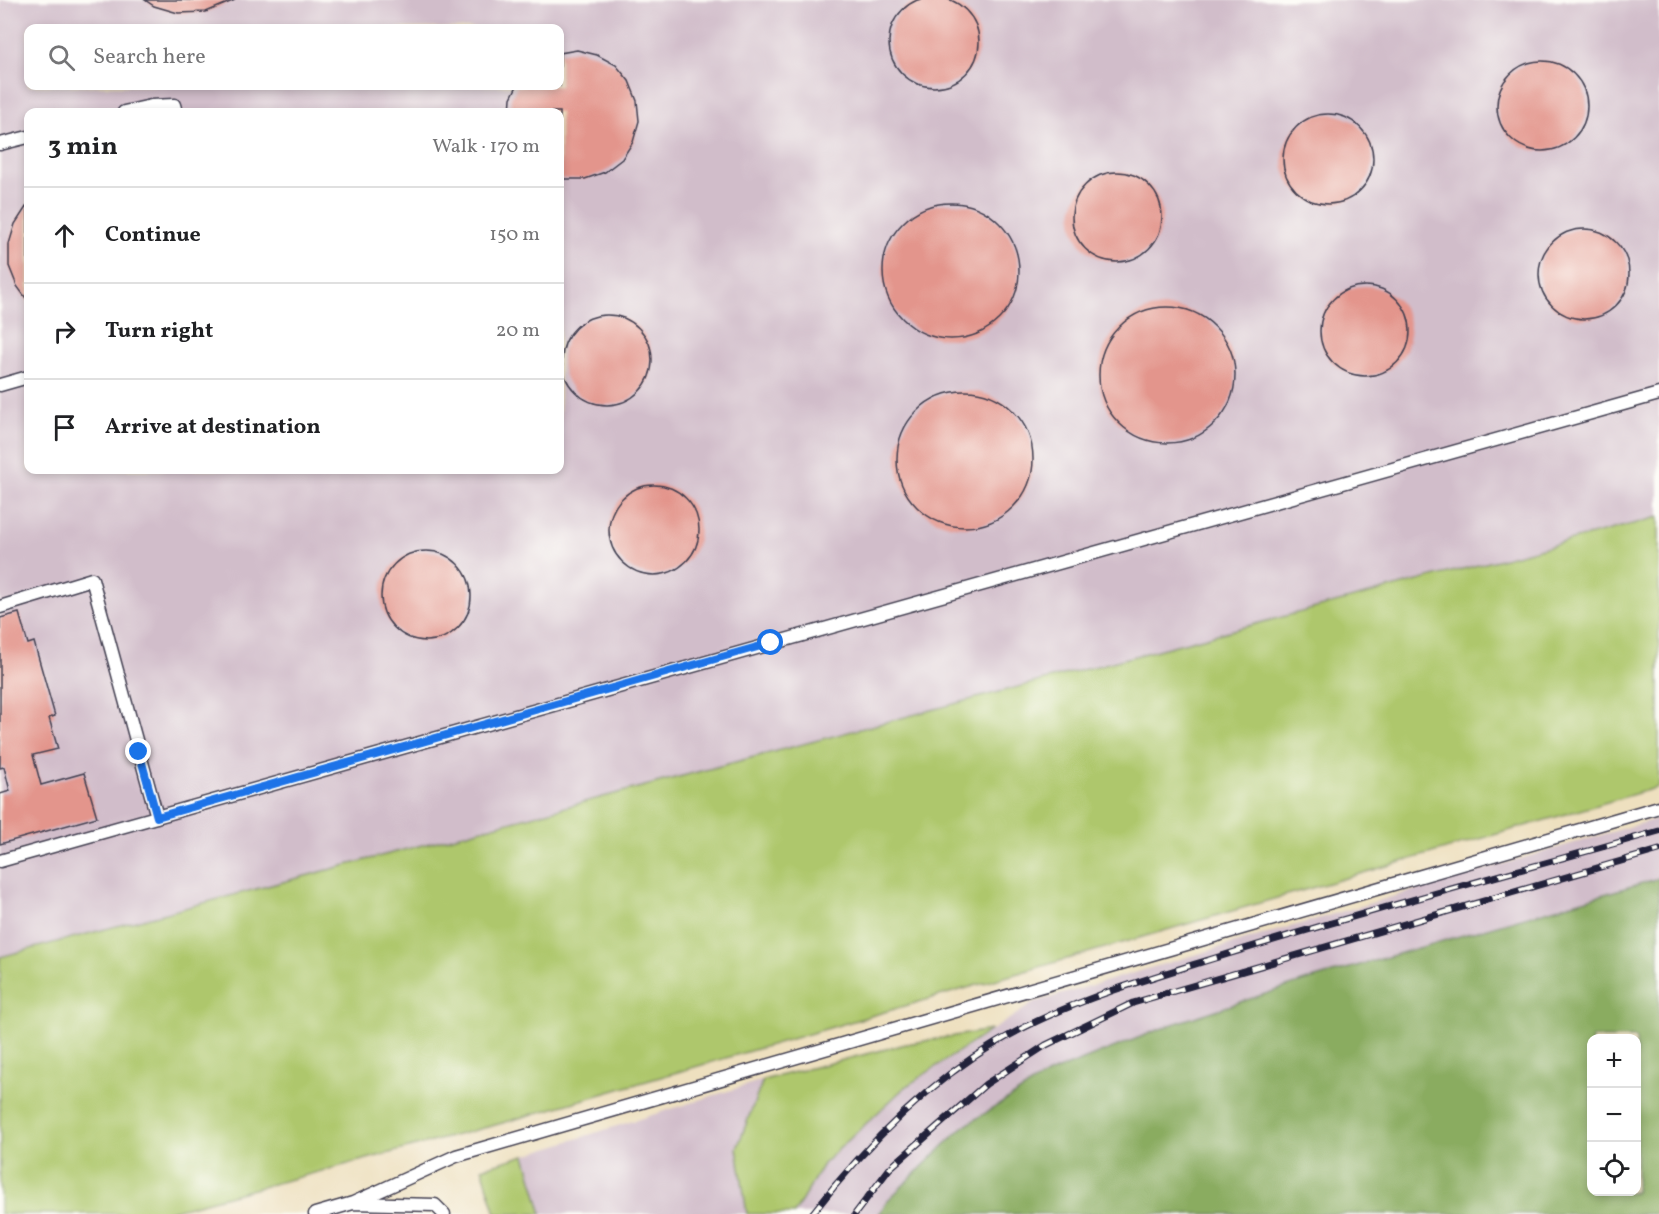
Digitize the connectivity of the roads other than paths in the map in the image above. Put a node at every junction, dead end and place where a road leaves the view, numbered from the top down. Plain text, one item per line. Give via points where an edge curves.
1 (142, 108) edge
2 (175, 108) edge
3 (24, 138) edge
4 (0, 144) edge
5 (24, 378) edge
6 (0, 385) edge
7 (1659, 394) edge
8 (0, 607) edge
9 (1659, 807) edge
10 (157, 817) junction
11 (0, 861) edge
12 (353, 1203) junction
13 (315, 1214) edge
14 (444, 1214) edge

1 - 2 lane
3 - 4 lane
5 - 6 lane
7 - 10 lane
8 - 10 lane via 92,579
9 - 12 lane via 456,1156
10 - 11 lane
12 - 13 lane
12 - 14 lane via 435,1205

